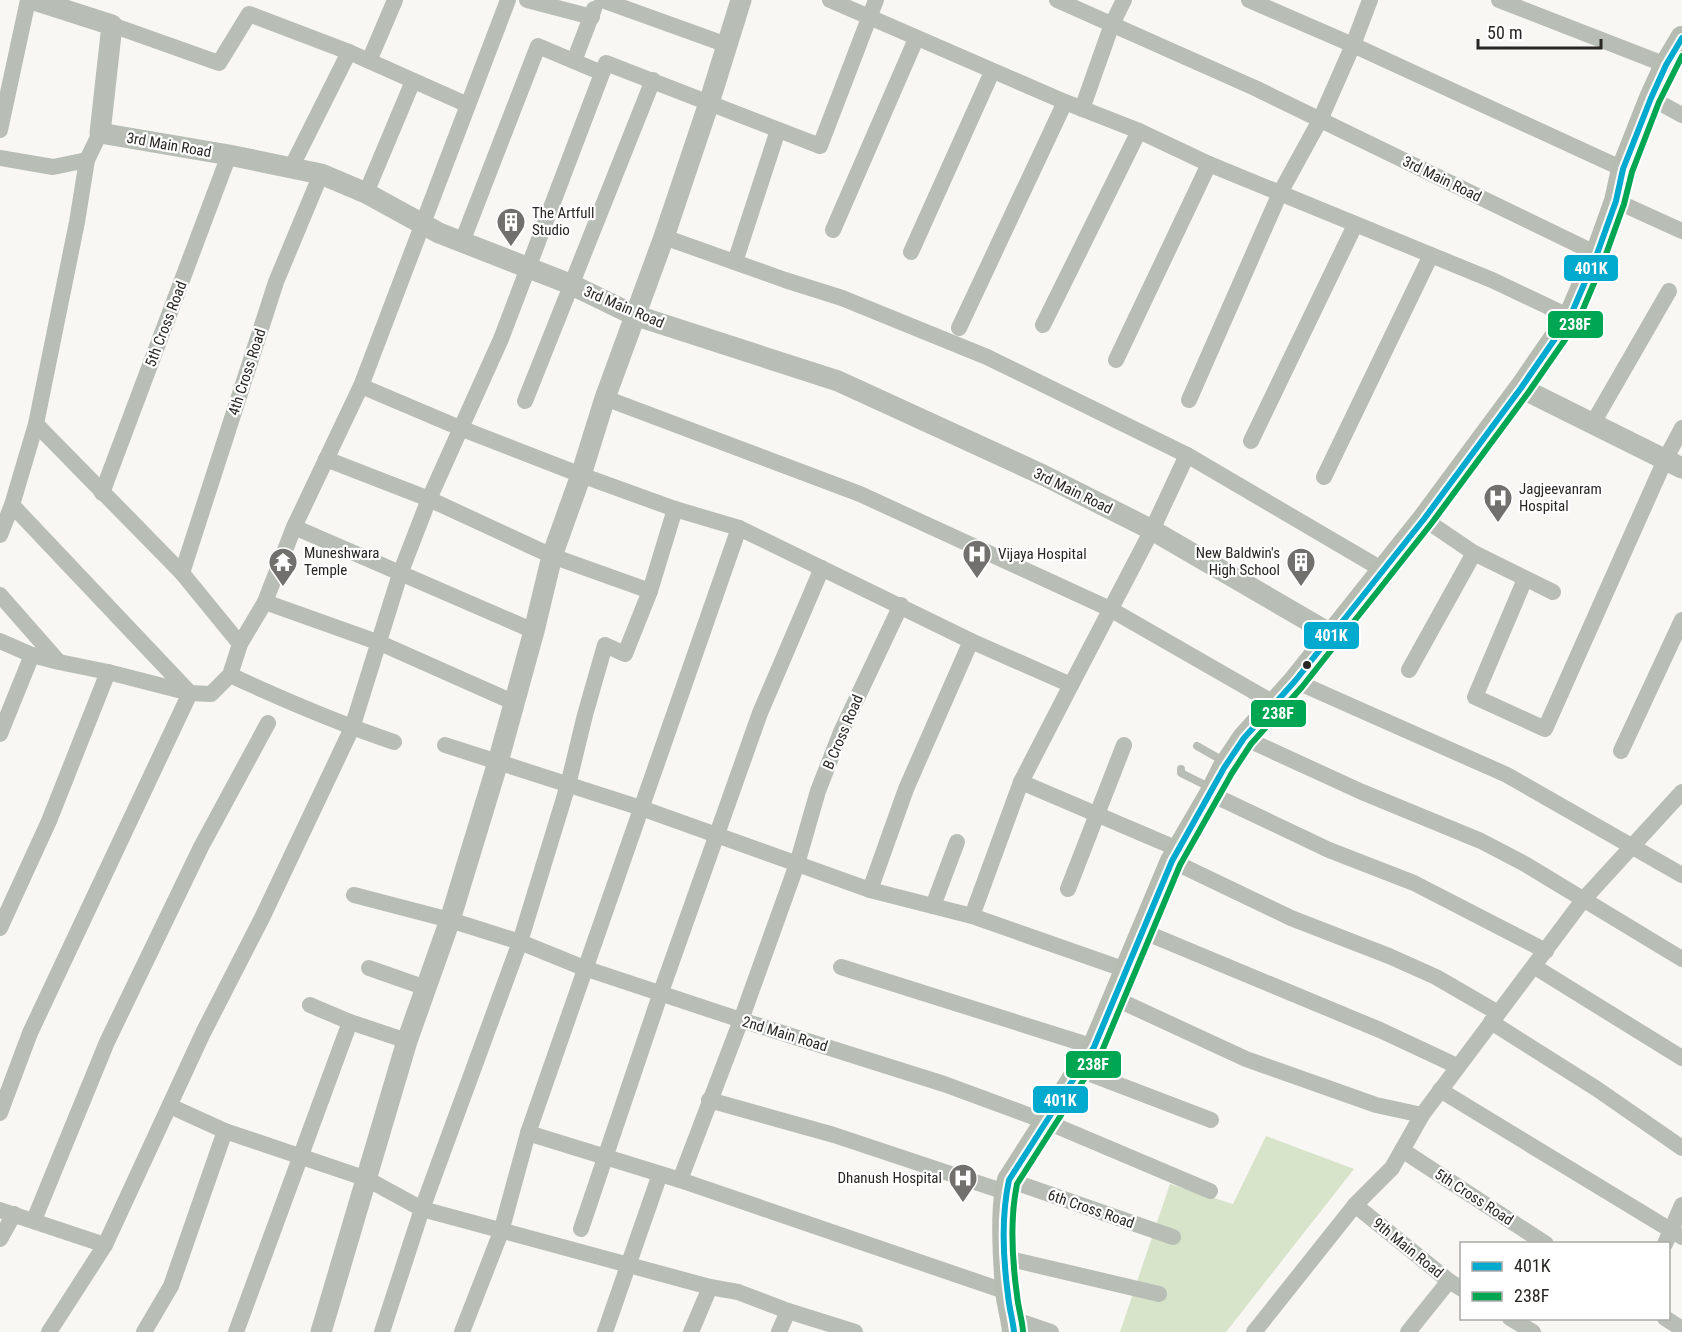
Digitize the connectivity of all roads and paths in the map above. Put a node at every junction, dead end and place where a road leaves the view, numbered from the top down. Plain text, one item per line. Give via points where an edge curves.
1 (28, 0) edge
2 (34, 0) edge
3 (395, 0) edge
4 (508, 0) edge
5 (527, 0) edge
6 (596, 0) edge
7 (602, 0) edge
8 (741, 0) edge
9 (830, 0) edge
10 (876, 0) edge
11 (1057, 0) edge
12 (1124, 0) edge
13 (1251, 0) edge
14 (1370, 0) edge
15 (1499, 0) edge
16 (57, 3) edge
17 (250, 7) edge
18 (592, 17) junction
19 (870, 18) junction
20 (1112, 24) junction
21 (112, 25) junction
22 (1682, 38) edge
23 (916, 39) junction
24 (727, 45) junction
25 (1353, 45) junction
26 (349, 52) junction
27 (369, 61) junction
28 (574, 61) junction
29 (1666, 65) junction
30 (992, 72) junction
31 (602, 73) junction
32 (653, 80) junction
33 (413, 81) junction
34 (1651, 98) junction
35 (1065, 102) junction
36 (709, 103) junction
37 (468, 105) junction
38 (1082, 108) junction
39 (1682, 115) edge
40 (1320, 120) junction
41 (0, 130) edge
42 (778, 130) junction
43 (1139, 131) junction
44 (100, 133) junction
45 (229, 155) junction
46 (0, 158) edge
47 (87, 160) junction
48 (1209, 164) junction
49 (291, 168) junction
50 (1623, 169) junction
51 (321, 174) junction
52 (366, 193) junction
53 (1280, 193) junction
54 (1616, 201) junction
55 (421, 224) junction
56 (1355, 225) junction
57 (833, 230) dead end
58 (1682, 231) edge
59 (664, 237) junction
60 (462, 242) junction
61 (911, 252) dead end
62 (1597, 254) junction
63 (1431, 255) junction
64 (735, 262) junction
65 (529, 267) junction
66 (570, 284) junction
67 (1669, 291) dead end
68 (634, 315) junction
69 (1570, 317) junction
70 (1044, 325) dead end
71 (959, 328) dead end
72 (1116, 360) dead end
73 (361, 386) junction
74 (1521, 388) junction
75 (605, 398) junction
76 (1189, 400) dead end
77 (525, 401) dead end
78 (1593, 423) junction
79 (36, 424) junction
80 (460, 428) junction
81 (1682, 428) edge
82 (1251, 441) dead end
83 (1187, 455) junction
84 (326, 459) junction
85 (1673, 464) edge
86 (581, 475) junction
87 (1324, 477) dead end
88 (102, 493) junction
89 (429, 500) junction
90 (12, 505) junction
91 (675, 509) junction
92 (1424, 519) junction
93 (294, 527) junction
94 (739, 528) junction
95 (1152, 530) junction
96 (0, 535) edge
97 (1474, 553) junction
98 (552, 556) junction
99 (822, 568) junction
100 (1383, 570) junction
101 (182, 573) junction
102 (400, 574) junction
103 (1526, 579) junction
104 (650, 591) junction
105 (1553, 592) dead end
106 (0, 595) edge
107 (265, 602) junction
108 (902, 605) junction
109 (1110, 609) junction
110 (1682, 620) edge
111 (534, 631) junction
112 (1331, 634) junction
113 (0, 641) edge
114 (971, 641) junction
115 (380, 643) junction
116 (240, 644) junction
117 (32, 655) junction
118 (58, 662) junction
119 (1409, 670) dead end
120 (108, 672) junction
121 (231, 675) junction
122 (1295, 681) junction
123 (1071, 685) junction
124 (190, 693) junction
125 (515, 703) junction
126 (1274, 703) junction
127 (268, 723) dead end
128 (352, 728) junction
129 (0, 734) edge
130 (1244, 738) junction
131 (394, 742) dead end
132 (446, 745) dead end
133 (1124, 745) dead end
134 (1197, 746) dead end
135 (1621, 751) dead end
136 (498, 762) junction
137 (1227, 764) junction
138 (1180, 769) dead end
139 (1021, 782) junction
140 (568, 785) junction
141 (1212, 792) junction
142 (1682, 792) edge
143 (641, 808) junction
144 (1097, 813) junction
145 (716, 835) junction
146 (957, 842) dead end
147 (1633, 846) junction
148 (1175, 855) junction
149 (797, 864) junction
150 (1682, 875) edge
151 (1068, 889) dead end
152 (870, 890) junction
153 (354, 895) dead end
154 (1583, 900) junction
155 (933, 906) junction
156 (972, 916) junction
157 (450, 920) junction
158 (0, 928) edge
159 (1142, 931) junction
160 (520, 942) junction
161 (1546, 951) junction
162 (1682, 959) edge
163 (841, 966) dead end
164 (1535, 967) junction
165 (369, 968) dead end
166 (584, 968) junction
167 (1126, 970) junction
168 (426, 988) junction
169 (661, 992) junction
170 (1114, 998) junction
171 (310, 1005) dead end
172 (1495, 1018) junction
173 (741, 1020) junction
174 (350, 1022) junction
175 (407, 1041) junction
176 (1094, 1047) junction
177 (1682, 1058) edge
178 (1457, 1066) junction
179 (1080, 1070) junction
180 (1440, 1090) junction
181 (709, 1100) junction
182 (170, 1106) junction
183 (0, 1113) edge
184 (1422, 1115) junction
185 (1210, 1120) dead end
186 (1047, 1122) junction
187 (225, 1131) junction
188 (528, 1133) junction
189 (1682, 1148) edge
190 (1402, 1150) junction
191 (300, 1156) junction
192 (605, 1157) junction
193 (660, 1174) junction
194 (367, 1179) junction
195 (680, 1180) junction
196 (1007, 1186) junction
197 (1210, 1191) dead end
198 (1682, 1205) edge
199 (1355, 1206) junction
200 (422, 1209) junction
201 (7, 1212) edge
202 (34, 1220) junction
203 (581, 1229) dead end
204 (501, 1232) junction
205 (1173, 1237) dead end
206 (1673, 1237) edge
207 (0, 1239) edge
208 (1543, 1242) edge
209 (105, 1245) junction
210 (1006, 1258) junction
211 (628, 1265) junction
212 (1455, 1285) edge
213 (710, 1287) junction
214 (1007, 1292) junction
215 (1159, 1294) dead end
216 (788, 1311) junction
217 (1513, 1320) edge
218 (1668, 1320) edge
219 (1013, 1326) edge
220 (1682, 1329) edge
221 (851, 1331) edge
222 (49, 1332) edge
223 (144, 1332) edge
224 (236, 1332) edge
225 (321, 1332) edge
226 (382, 1332) edge
227 (462, 1332) edge
228 (605, 1332) edge
229 (691, 1332) edge
230 (779, 1332) edge
231 (1051, 1332) edge
232 (1254, 1332) edge
233 (1408, 1332) edge
234 (1533, 1332) edge

1 - 41 street
2 - 16 street
3 - 27 street
4 - 37 street
5 - 18 street
6 - 18 street
7 - 24 street
8 - 24 street
9 - 19 street
10 - 19 street
11 - 20 street, 3rd Main Road
12 - 20 street
13 - 25 street
14 - 25 street
15 - 29 street
16 - 21 street
17 - 21 street via 219,63
17 - 26 street
18 - 28 street
19 - 23 street
19 - 42 street via 820,146
20 - 38 street
20 - 40 street, 3rd Main Road
21 - 44 street
22 - 29 main road
23 - 30 street
23 - 57 street
24 - 36 street
25 - 40 street
25 - 50 street
26 - 27 street
26 - 49 street
27 - 33 street
28 - 31 street
28 - 60 street via 538,46
29 - 34 main road
30 - 35 street
30 - 61 street
31 - 32 street via 606,63
31 - 65 street
32 - 36 street
32 - 66 street
33 - 37 street
33 - 52 street
34 - 39 street
34 - 50 main road
35 - 38 street
35 - 71 street
36 - 42 street
36 - 59 street
37 - 55 street
38 - 43 street
40 - 53 street
40 - 62 street, 3rd Main Road
42 - 64 street
43 - 48 street
43 - 70 street
44 - 45 street, 3rd Main Road
44 - 47 street
45 - 49 street, 3rd Main Road
45 - 88 street, 5th Cross Road
46 - 47 street via 53,166
47 - 79 street
48 - 53 street
48 - 72 street
49 - 51 street, 3rd Main Road
50 - 54 main road
51 - 52 street, 3rd Main Road
51 - 101 street, 4th Cross Road via 276,282
52 - 55 street, 3rd Main Road
53 - 56 street
53 - 76 street
54 - 58 street
54 - 62 main road
55 - 60 street, 3rd Main Road
55 - 73 street
56 - 63 street
56 - 82 street
59 - 64 street
59 - 68 street
60 - 65 street, 3rd Main Road
62 - 69 main road
63 - 69 street
63 - 87 street
64 - 83 street via 842,298 987,357
65 - 66 street, 3rd Main Road
65 - 80 street
66 - 68 street, 3rd Main Road
66 - 77 street
67 - 78 street
68 - 75 street
68 - 95 street, 3rd Main Road via 838,381
69 - 74 main road
73 - 80 street
73 - 84 street
74 - 78 street
74 - 92 main road
75 - 86 street
75 - 109 street via 860,494
78 - 85 street
79 - 88 street
79 - 90 street
80 - 86 street
80 - 89 street
81 - 85 street
83 - 95 street
83 - 100 street
84 - 89 street
84 - 93 street
85 - 103 street via 1545,729 1475,697
86 - 91 street
86 - 98 street
88 - 101 street
89 - 98 street
89 - 102 street
90 - 96 street
90 - 124 street
91 - 94 street
91 - 104 street
92 - 97 street
92 - 100 main road
93 - 102 street
93 - 107 street
94 - 99 street
94 - 143 street
95 - 109 street
95 - 112 street, 3rd Main Road
97 - 103 street
97 - 119 street
98 - 104 street
98 - 111 street
99 - 108 street
99 - 145 street via 760,713
100 - 112 main road
101 - 116 street
102 - 111 street
102 - 115 street
103 - 105 street
104 - 140 street via 625,654 604,645
106 - 118 street
107 - 115 street
107 - 116 street
108 - 114 street
108 - 149 street, B Cross Road via 841,732 818,791
109 - 123 street
109 - 126 street
110 - 135 street
111 - 125 street
112 - 122 main road
113 - 117 street
114 - 123 street
114 - 152 street via 906,789
115 - 125 street
115 - 128 street
116 - 121 street
117 - 118 street
117 - 129 street
118 - 120 street
120 - 124 street
120 - 158 street via 49,821
121 - 124 street via 211,694
121 - 128 street
122 - 126 main road
122 - 147 street via 1507,775
123 - 139 street
124 - 183 street via 30,1033
125 - 136 street
126 - 130 main road
127 - 202 street via 201,847 107,1042
128 - 131 street
128 - 182 street
130 - 137 main road
130 - 154 street via 1481,841
132 - 136 street
133 - 144 street
134 - 137 lane
136 - 140 street
136 - 157 street
137 - 141 main road
138 - 141 lane
139 - 144 street
139 - 156 street
140 - 143 street
140 - 160 street
141 - 148 main road
141 - 161 street via 1329,850 1414,883
142 - 147 street
143 - 145 street
143 - 166 street
144 - 148 street
144 - 151 street
145 - 149 street
145 - 169 street
146 - 155 street
147 - 150 street
147 - 154 street
148 - 159 main road
148 - 172 street via 1292,918 1436,977
149 - 152 street
149 - 173 street, B Cross Road
152 - 155 street
153 - 157 street, 2nd Main Road
154 - 161 street
154 - 162 street
155 - 156 street
156 - 167 street
157 - 160 street, 2nd Main Road
157 - 168 street
159 - 167 main road
159 - 178 street
160 - 166 street, 2nd Main Road
160 - 200 street
161 - 164 street
163 - 176 street
164 - 172 street
164 - 177 street
165 - 168 street
166 - 169 street, 2nd Main Road
166 - 188 street
167 - 170 main road
168 - 175 street
169 - 173 street, 2nd Main Road
169 - 192 street
170 - 176 main road
170 - 184 street via 1246,1059 1376,1105
171 - 174 street
172 - 178 street
172 - 189 street
173 - 181 street, B Cross Road
173 - 186 street, 2nd Main Road via 944,1084
174 - 175 street
174 - 191 street
175 - 194 street
176 - 179 main road
178 - 180 street
179 - 185 street
179 - 186 main road
180 - 184 street
180 - 206 street
181 - 195 street, B Cross Road
181 - 196 street, 6th Cross Road
182 - 187 street
182 - 209 street
184 - 190 street
186 - 196 main road
186 - 197 street, 2nd Main Road
187 - 191 street
187 - 223 street via 171,1286
188 - 192 street
188 - 204 street
190 - 199 street via 1392,1168
190 - 208 street, 5th Cross Road
191 - 194 street
191 - 224 street
192 - 193 street
192 - 203 street
193 - 195 street
193 - 211 street
194 - 200 street
194 - 225 street
195 - 214 street
196 - 205 street, 6th Cross Road
196 - 210 main road
198 - 206 street
199 - 212 street, 9th Main Road
199 - 232 street
200 - 204 street
200 - 226 street
201 - 202 street
201 - 207 street
202 - 209 street
204 - 211 street
204 - 227 street
209 - 222 street
210 - 214 main road
210 - 215 street
211 - 213 street
211 - 228 street
212 - 233 street
213 - 216 street via 738,1292
213 - 229 street
214 - 219 main road
216 - 221 street
216 - 230 street
217 - 234 street
218 - 220 street
219 - 231 street

